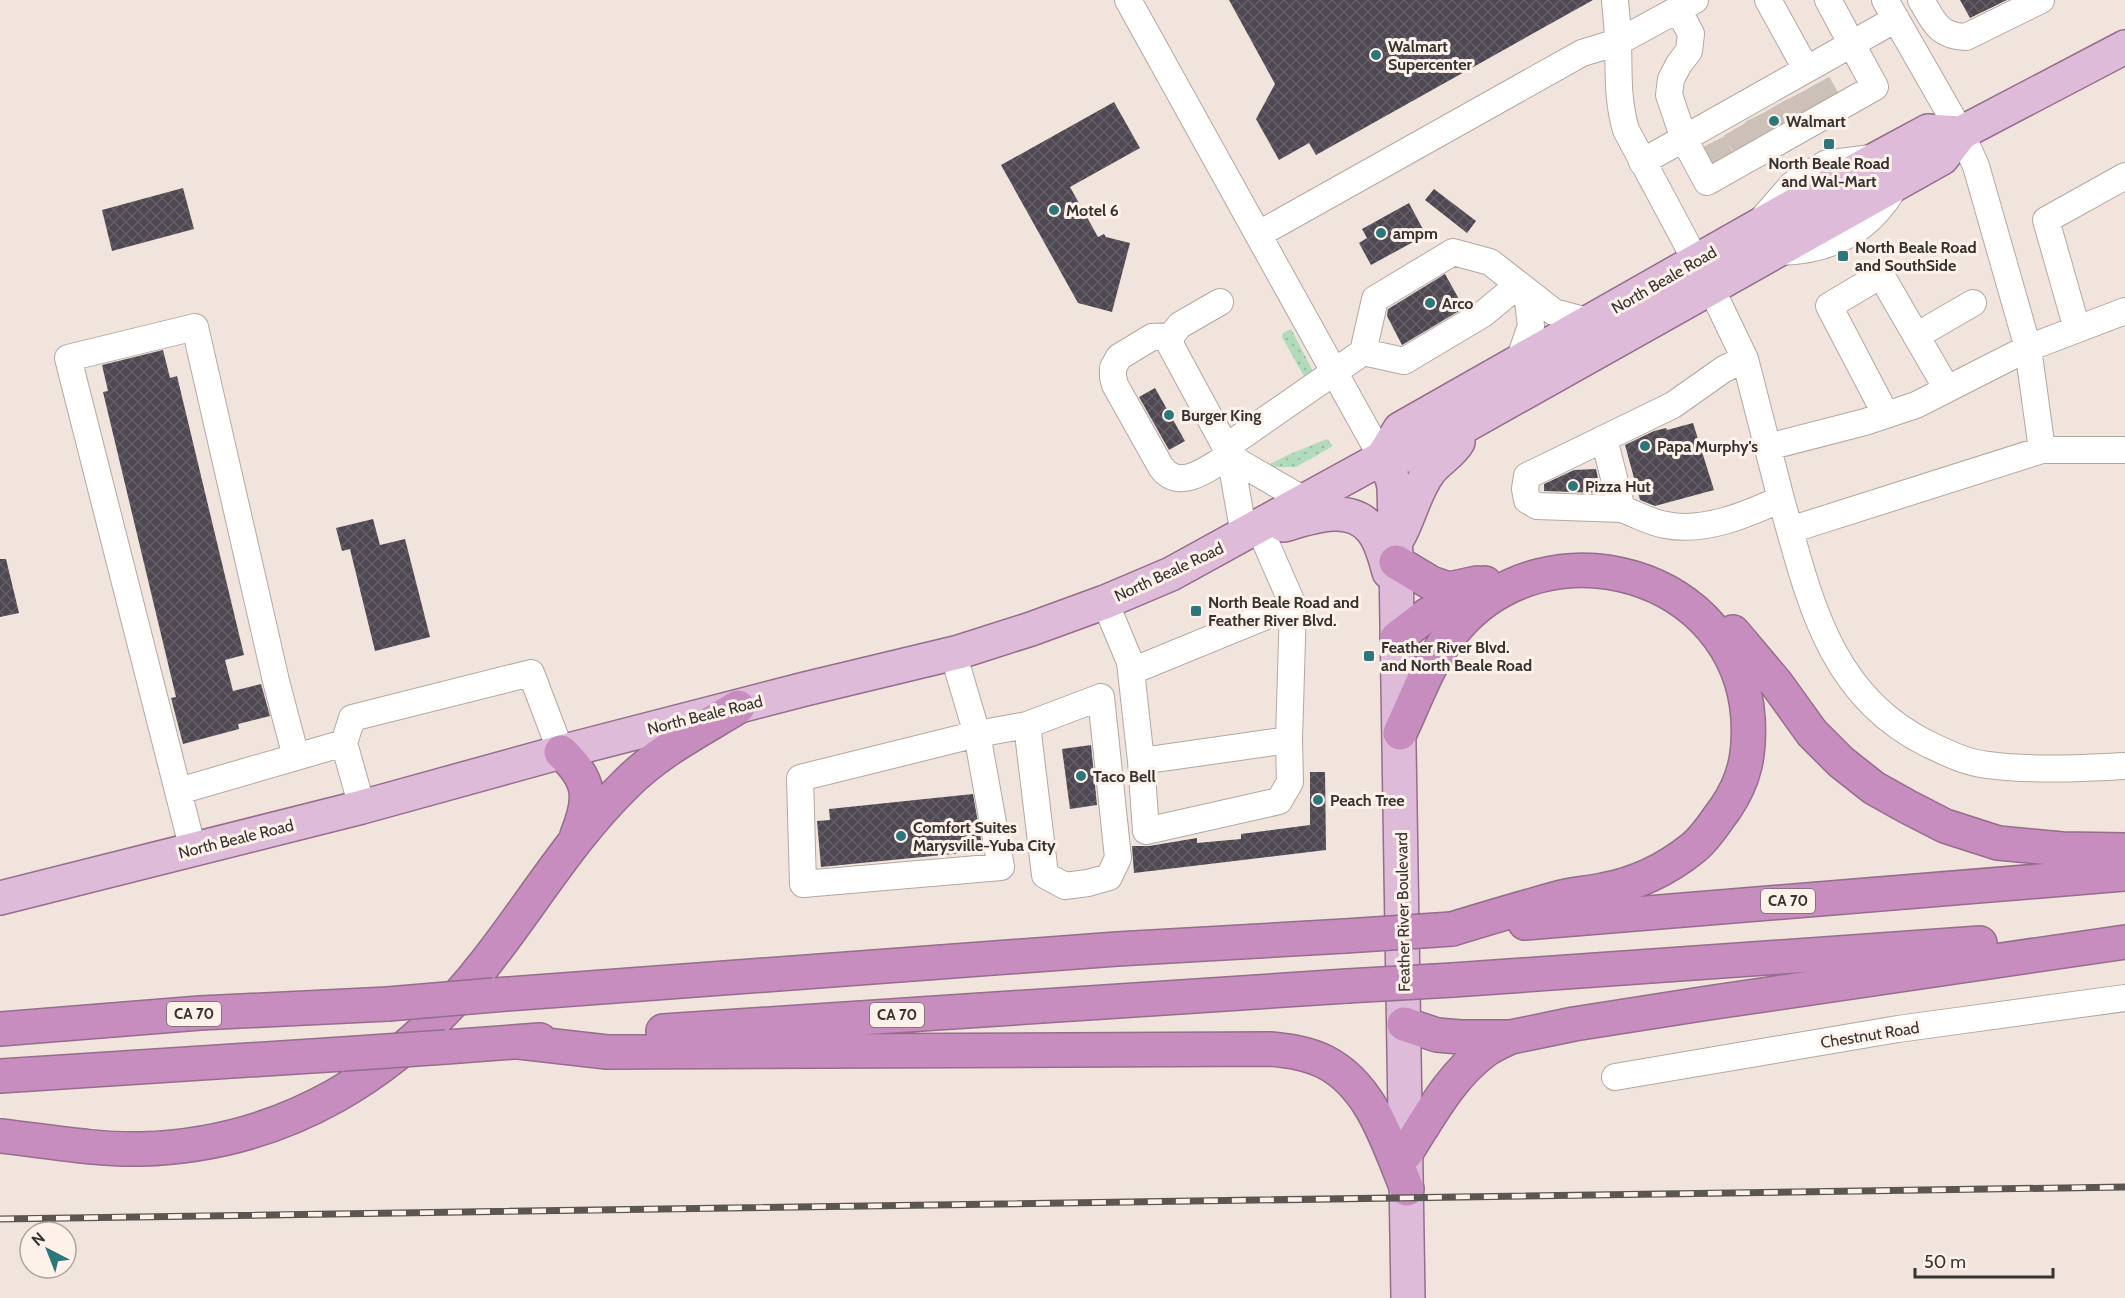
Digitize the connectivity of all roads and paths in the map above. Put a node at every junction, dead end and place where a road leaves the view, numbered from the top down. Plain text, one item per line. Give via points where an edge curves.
1 (1128, 0) edge
2 (1615, 0) edge
3 (1768, 0) edge
4 (1828, 0) edge
5 (1922, 0) edge
6 (2041, 0) edge
7 (1687, 5) edge
8 (1890, 9) edge
9 (1618, 42) junction
10 (1852, 43) junction
11 (2125, 47) edge
12 (1772, 117) junction
13 (1961, 133) junction
14 (1684, 139) junction
15 (1642, 162) junction
16 (1887, 170) junction
17 (2125, 176) edge
18 (1259, 234) junction
19 (1765, 239) junction
20 (1703, 274) junction
21 (1523, 288) junction
22 (1220, 302) dead end
23 (1972, 303) dead end
24 (2125, 311) edge
25 (1591, 322) junction
26 (2077, 329) junction
27 (1171, 336) junction
28 (1916, 336) junction
29 (2028, 348) junction
30 (1363, 352) junction
31 (1745, 359) junction
32 (1518, 363) junction
33 (1335, 372) junction
34 (1947, 389) junction
35 (1886, 415) junction
36 (1468, 425) junction
37 (1604, 439) junction
38 (1768, 447) junction
39 (2042, 450) junction
40 (2125, 450) edge
41 (1229, 453) junction
42 (1383, 458) junction
43 (1781, 499) junction
44 (1306, 501) junction
45 (1622, 509) junction
46 (1790, 530) junction
47 (1253, 533) junction
48 (1396, 566) junction
49 (1487, 581) junction
50 (1105, 602) junction
51 (1293, 604) junction
52 (1397, 638) junction
53 (953, 653) junction
54 (1132, 671) junction
55 (738, 707) junction
56 (1028, 725) junction
57 (1400, 733) junction
58 (977, 734) junction
59 (1288, 741) junction
60 (344, 743) junction
61 (561, 752) junction
62 (296, 757) junction
63 (1141, 761) junction
64 (2125, 766) edge
65 (179, 791) junction
66 (362, 807) junction
67 (575, 839) junction
68 (193, 850) junction
69 (2125, 850) edge
70 (2125, 874) edge
71 (0, 898) edge
72 (1452, 929) junction
73 (2125, 933) edge
74 (2125, 942) edge
75 (2125, 998) edge
76 (1404, 1024) junction
77 (0, 1029) edge
78 (1510, 1037) junction
79 (519, 1042) junction
80 (0, 1076) edge
81 (1615, 1077) dead end
82 (0, 1136) edge
83 (1406, 1153) junction
84 (1407, 1189) junction
85 (1408, 1298) edge

1 - 18 lane
2 - 9 lane
3 - 12 lane
4 - 10 lane
5 - 6 lane via 1945,34 1966,38
7 - 9 lane
7 - 14 lane via 1689,51 1671,79 1669,95
8 - 10 lane
8 - 13 lane
9 - 15 lane via 1620,108
9 - 18 lane via 1582,53
10 - 12 lane
10 - 12 lane via 1875,87
11 - 13 main road, North Beale Road
12 - 14 lane
12 - 14 lane via 1707,182
13 - 16 main road, North Beale Road via 1942,158
13 - 29 lane via 1976,166
14 - 15 lane
15 - 20 lane
16 - 19 main road, North Beale Road
16 - 19 lane via 1887,198 1848,236 1824,247 1799,252
17 - 26 lane via 2046,220
18 - 33 lane
19 - 20 main road, North Beale Road
20 - 25 main road, North Beale Road
20 - 31 lane
20 - 36 main road, North Beale Road
21 - 25 lane via 1554,312
21 - 30 lane via 1404,361
21 - 30 lane via 1490,262 1453,252 1375,300
21 - 32 lane via 1531,326
22 - 27 lane via 1180,325
23 - 28 lane
24 - 26 lane
25 - 32 main road, North Beale Road
26 - 29 lane
27 - 41 lane via 1171,346
27 - 41 lane via 1152,337 1119,357 1113,368 1115,385 1161,467 1170,476 1195,476
28 - 34 lane
28 - 35 lane via 1881,275 1829,306
29 - 34 lane
29 - 39 lane
30 - 33 lane
31 - 37 lane via 1673,405
31 - 38 lane
32 - 42 main road, North Beale Road via 1400,429
33 - 41 lane
33 - 42 lane
34 - 35 lane
35 - 38 lane
36 - 42 main road, North Beale Road via 1415,454
36 - 48 main road via 1455,447 1429,472 1415,498
37 - 45 lane
37 - 45 lane via 1527,476 1527,500 1537,506
38 - 43 lane
39 - 40 lane
39 - 46 lane
41 - 44 lane
41 - 47 lane
42 - 44 main road, North Beale Road
42 - 48 main road, Feather River Boulevard via 1394,487
43 - 45 lane via 1745,515 1701,526 1666,525
43 - 46 lane
44 - 47 main road, North Beale Road
46 - 64 lane via 1829,645 1874,708 1906,733 1952,756 1986,765 2050,770
47 - 48 main road via 1309,517 1345,514 1357,517 1371,529
47 - 50 main road, North Beale Road
47 - 51 lane
48 - 49 highway via 1449,589
48 - 52 main road, Feather River Boulevard
49 - 52 highway via 1427,615
49 - 69 highway via 1525,563 1571,554 1596,553 1631,559 1657,569 1691,590 1714,612 1776,683 1812,733 1874,788 1945,826 1998,843
50 - 53 main road, North Beale Road
50 - 54 lane
51 - 54 lane
51 - 59 lane
52 - 57 main road, Feather River Boulevard
53 - 55 main road, North Beale Road
53 - 58 lane
54 - 63 lane
55 - 61 main road, North Beale Road
55 - 67 highway via 649,763
56 - 56 lane via 1101,697 1118,858 1109,877 1065,886 1045,875
56 - 58 lane
57 - 72 highway via 1432,665 1455,628 1480,604 1510,585 1562,571 1614,572 1677,598 1704,619 1724,643 1740,675 1747,705 1746,765 1735,795 1695,847 1665,868 1635,881 1565,896
57 - 76 main road, Feather River Boulevard
58 - 58 lane via 800,778 803,884 1001,867
59 - 63 lane
59 - 63 lane via 1290,782 1279,801 1146,831
60 - 61 lane via 352,718 531,674
60 - 62 lane
60 - 66 lane
61 - 66 main road, North Beale Road
61 - 67 highway via 574,765 587,792 588,805
62 - 65 lane
62 - 65 lane via 195,327 68,358
65 - 68 lane
66 - 68 main road, North Beale Road
67 - 82 highway via 486,962 433,1022 378,1070 306,1111 260,1129 208,1142 141,1149
68 - 71 main road, North Beale Road
70 - 72 highway, CA 70
72 - 77 highway, CA 70, bridge via 1117,949
73 - 79 highway, CA 70, bridge
74 - 78 highway via 1574,1024
75 - 81 lane, Chestnut Road via 1898,1029
76 - 78 highway via 1437,1035
76 - 83 main road, Feather River Boulevard
78 - 83 highway via 1486,1049 1463,1069
79 - 80 highway, CA 70, bridge
79 - 84 highway via 607,1052 1270,1049 1301,1053 1325,1062 1351,1081 1369,1102
83 - 84 main road, Feather River Boulevard
84 - 85 main road, Feather River Boulevard

